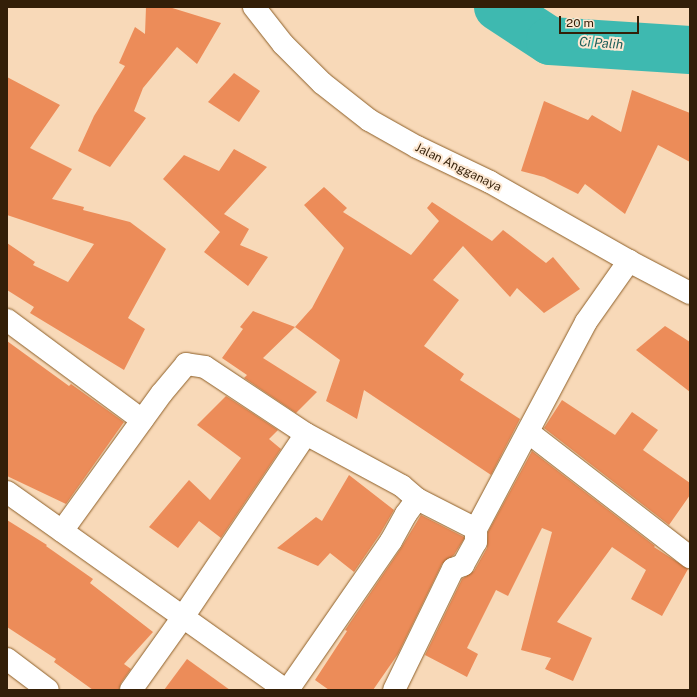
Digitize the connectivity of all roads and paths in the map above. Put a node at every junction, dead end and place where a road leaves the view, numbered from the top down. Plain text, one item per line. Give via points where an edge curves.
1 (254, 7) edge
2 (629, 261) junction
3 (690, 293) edge
4 (7, 320) edge
5 (142, 420) junction
6 (528, 432) junction
7 (306, 434) junction
8 (7, 492) edge
9 (417, 499) junction
10 (476, 529) junction
11 (62, 531) junction
12 (690, 557) edge
13 (183, 617) junction
14 (7, 659) edge
15 (48, 690) edge
16 (131, 690) edge
17 (287, 690) edge
18 (394, 690) edge

1 - 2 street, Jalan Angganaya via 282,44 322,83 370,120 417,147 490,182
2 - 3 street, Jalan Angganaya
2 - 6 street via 586,322
4 - 5 street
5 - 7 street via 186,364 205,367
5 - 11 street
6 - 10 street
6 - 12 street
7 - 9 street via 402,486
7 - 13 street
8 - 11 street
9 - 10 street
9 - 17 street
10 - 18 street via 476,542 463,565 453,569
11 - 13 street
13 - 16 street
13 - 17 street
14 - 15 street

